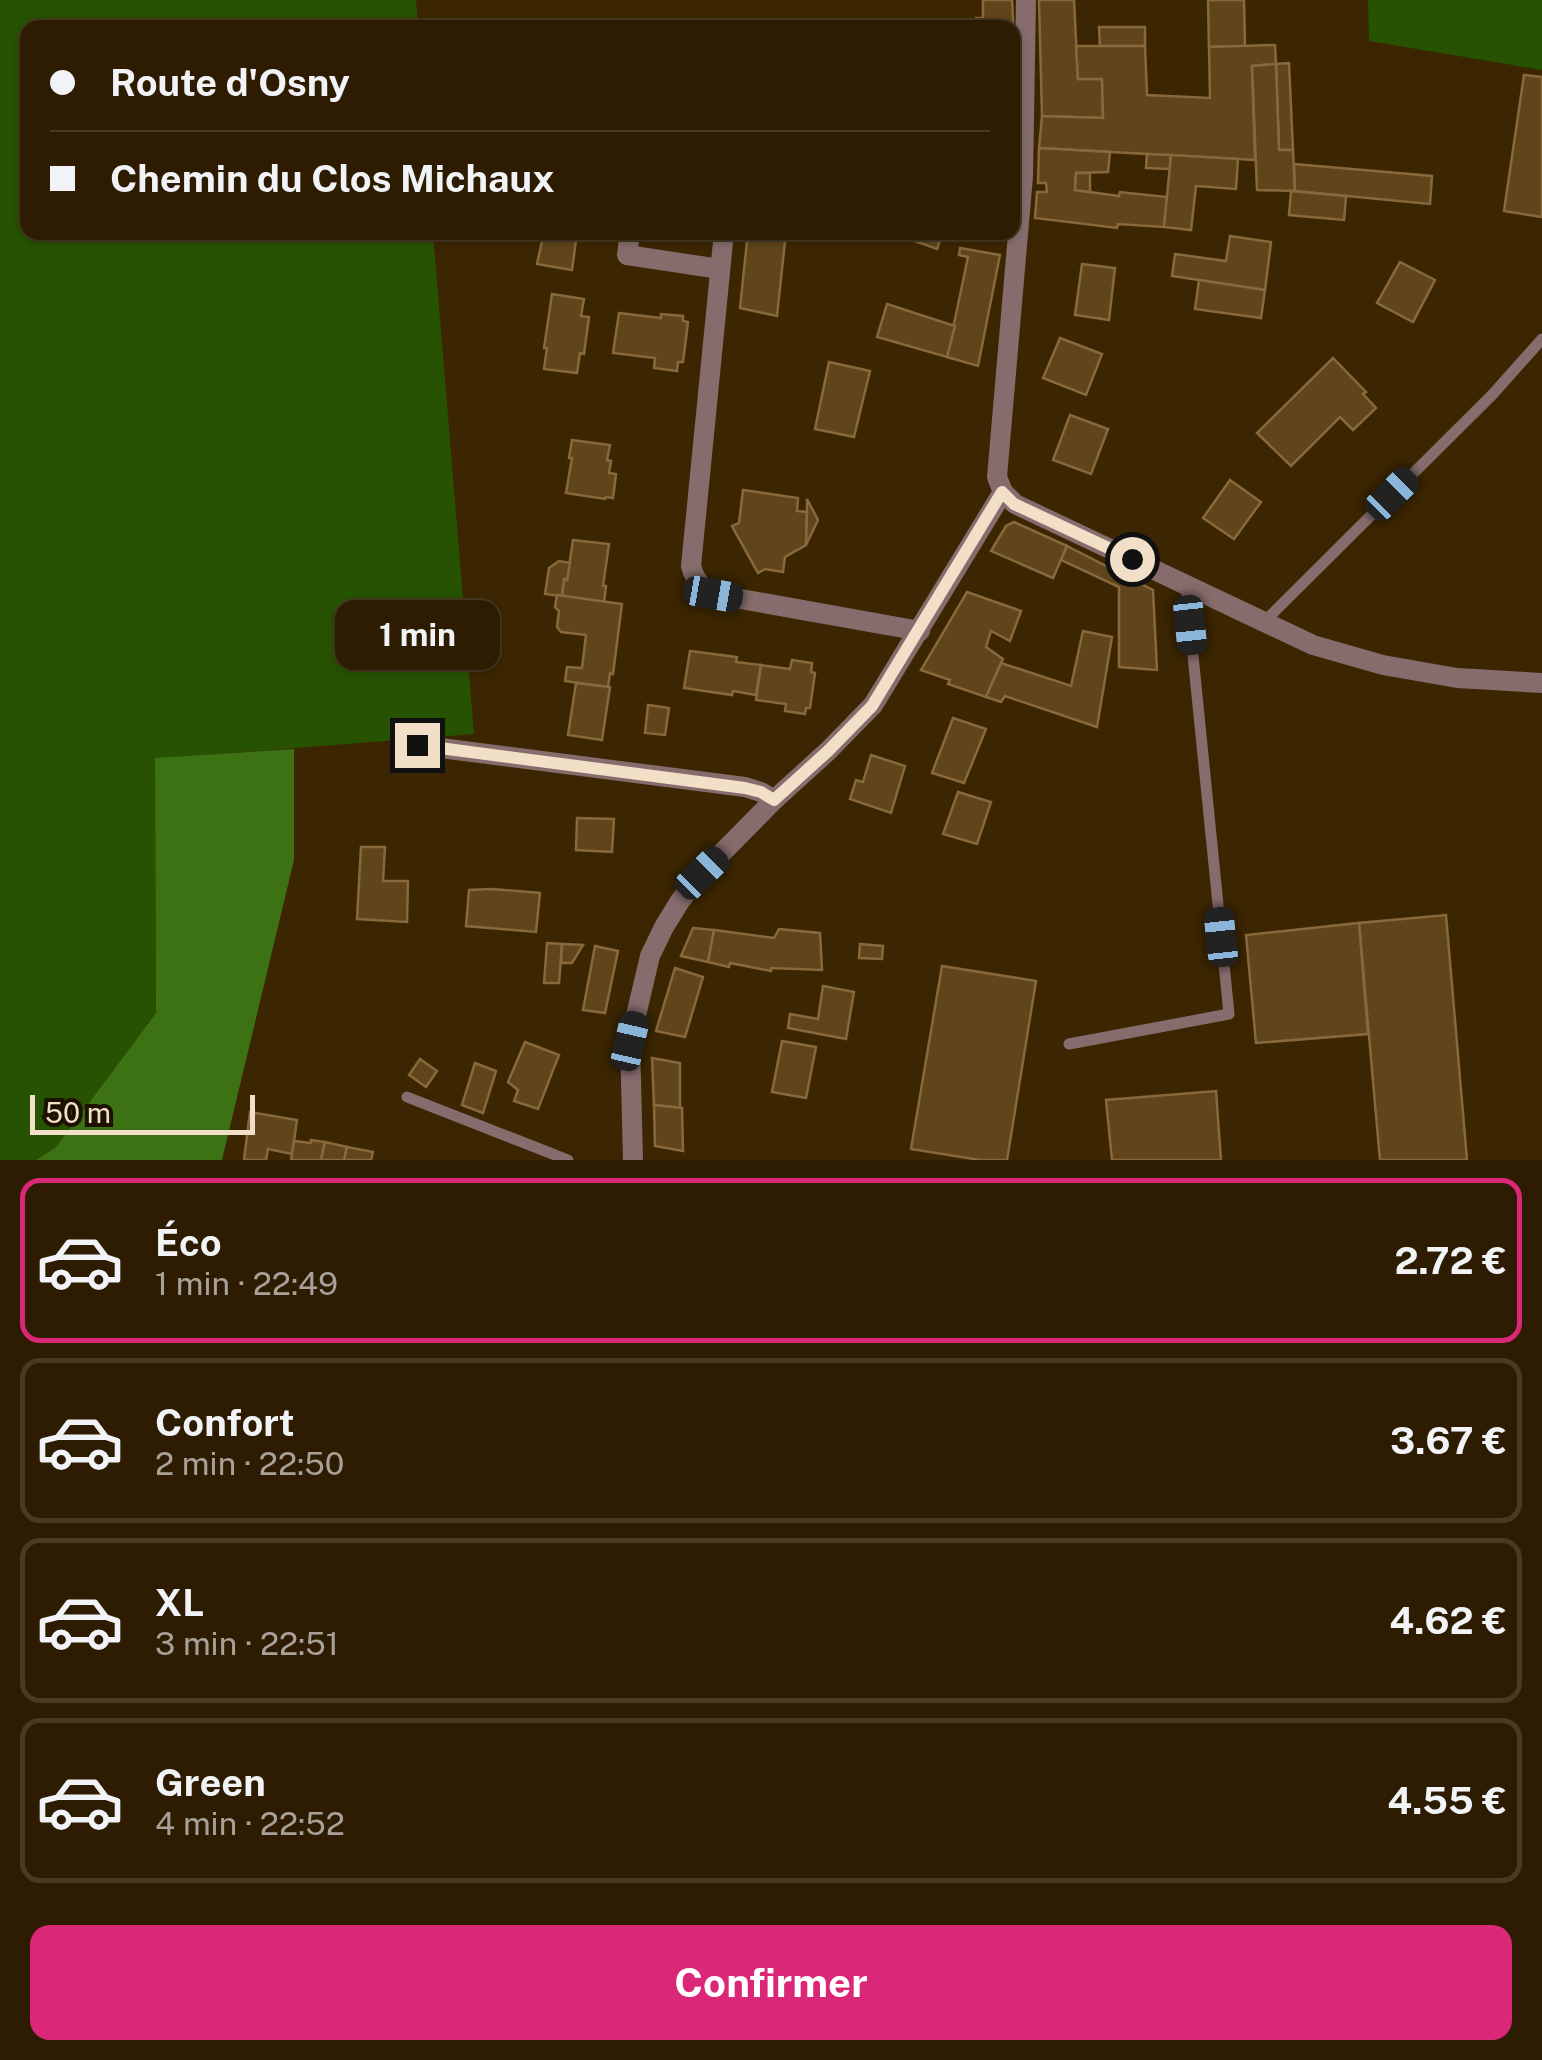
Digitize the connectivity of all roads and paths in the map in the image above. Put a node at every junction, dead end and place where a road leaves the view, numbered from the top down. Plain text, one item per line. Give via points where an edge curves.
1 (1026, 0) edge
2 (1020, 212) edge
3 (629, 240) edge
4 (723, 240) edge
5 (1018, 240) edge
6 (720, 269) junction
7 (1542, 339) edge
8 (1002, 492) junction
9 (1186, 586) junction
10 (1263, 622) junction
11 (920, 631) junction
12 (1542, 683) edge
13 (417, 745) dead end
14 (774, 800) junction
15 (1069, 1044) dead end
16 (407, 1096) dead end
17 (568, 1160) edge
18 (634, 1160) edge

1 - 2 street
3 - 6 street via 627,256
4 - 6 street
5 - 8 street
6 - 11 street via 694,577 713,594
7 - 10 lane
8 - 9 street via 1014,504
8 - 11 street
9 - 10 street
9 - 15 lane via 1229,1014
10 - 12 street via 1383,665
11 - 14 street via 872,706
13 - 14 street via 745,788
14 - 18 street via 702,873 650,956 630,1041
16 - 17 lane

